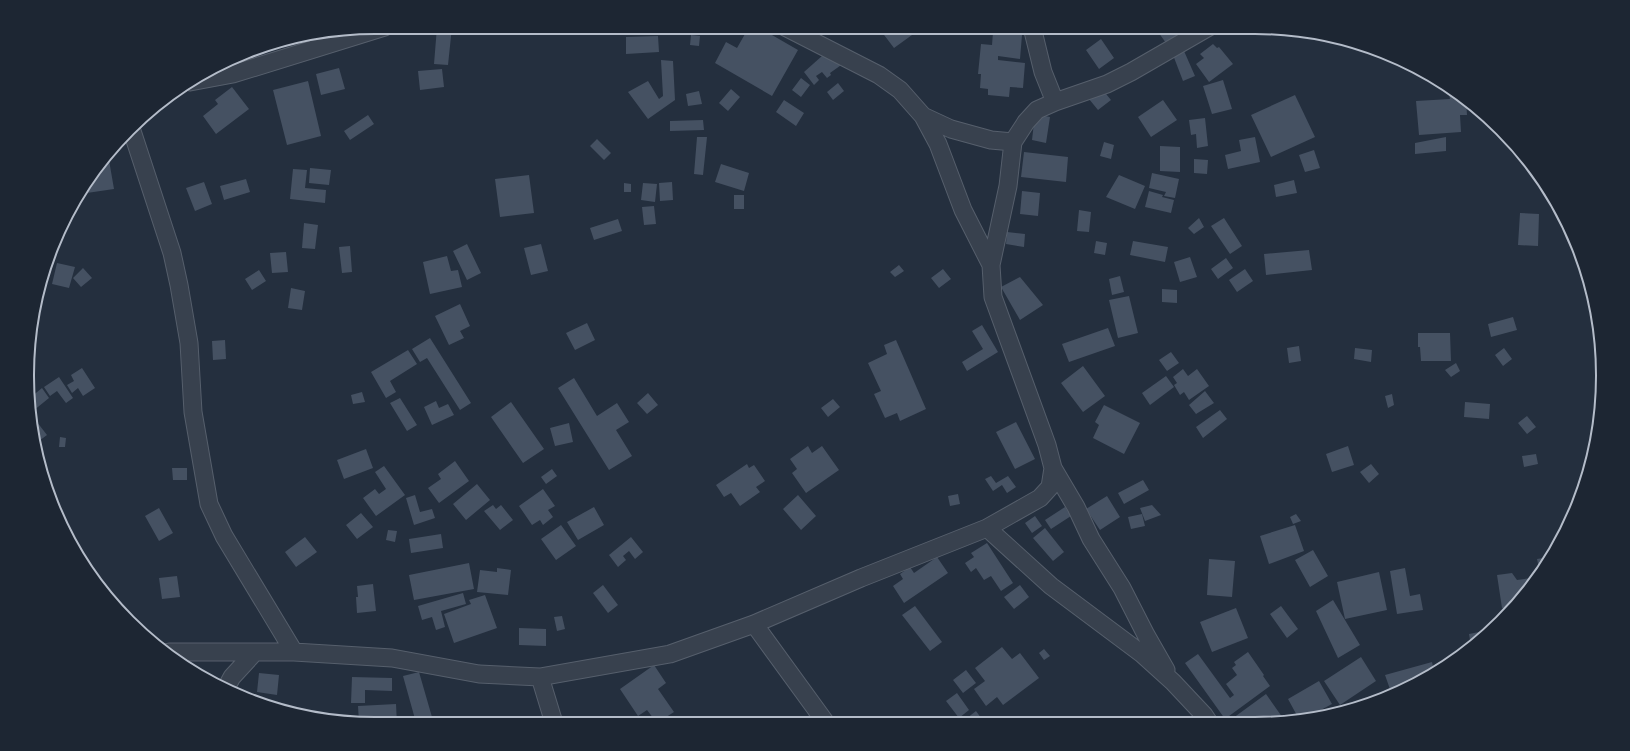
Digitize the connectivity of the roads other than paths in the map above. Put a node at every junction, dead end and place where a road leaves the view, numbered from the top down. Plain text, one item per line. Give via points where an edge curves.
1 (798, 34) edge
2 (1034, 34) edge
3 (1197, 34) edge
4 (360, 35) edge
5 (207, 79) edge
6 (1055, 102) junction
7 (923, 116) junction
8 (133, 135) edge
9 (1013, 142) junction
10 (991, 265) junction
11 (1053, 468) junction
12 (987, 528) junction
13 (754, 624) junction
14 (176, 652) edge
15 (294, 652) junction
16 (254, 653) junction
17 (540, 677) junction
18 (1173, 682) junction
19 (228, 684) edge
20 (552, 717) edge
21 (822, 717) edge
22 (1205, 717) edge

1 - 7 street via 879,76 900,90
2 - 6 street via 1043,72
3 - 6 street via 1107,84
4 - 5 street via 233,74
6 - 9 street via 1037,110
7 - 9 street via 951,130 991,140
7 - 10 street via 938,144 963,210
8 - 15 street via 178,279 189,343 193,412 209,504 224,536
9 - 10 street via 1008,186
10 - 11 street via 993,297
11 - 12 street via 1050,487 1040,498
11 - 18 street
12 - 13 street
12 - 18 street via 1051,586 1142,654
13 - 17 street via 670,654
13 - 21 street
14 - 16 street
15 - 16 street
15 - 17 street via 392,658 478,674
16 - 19 street
17 - 20 street
18 - 22 street

